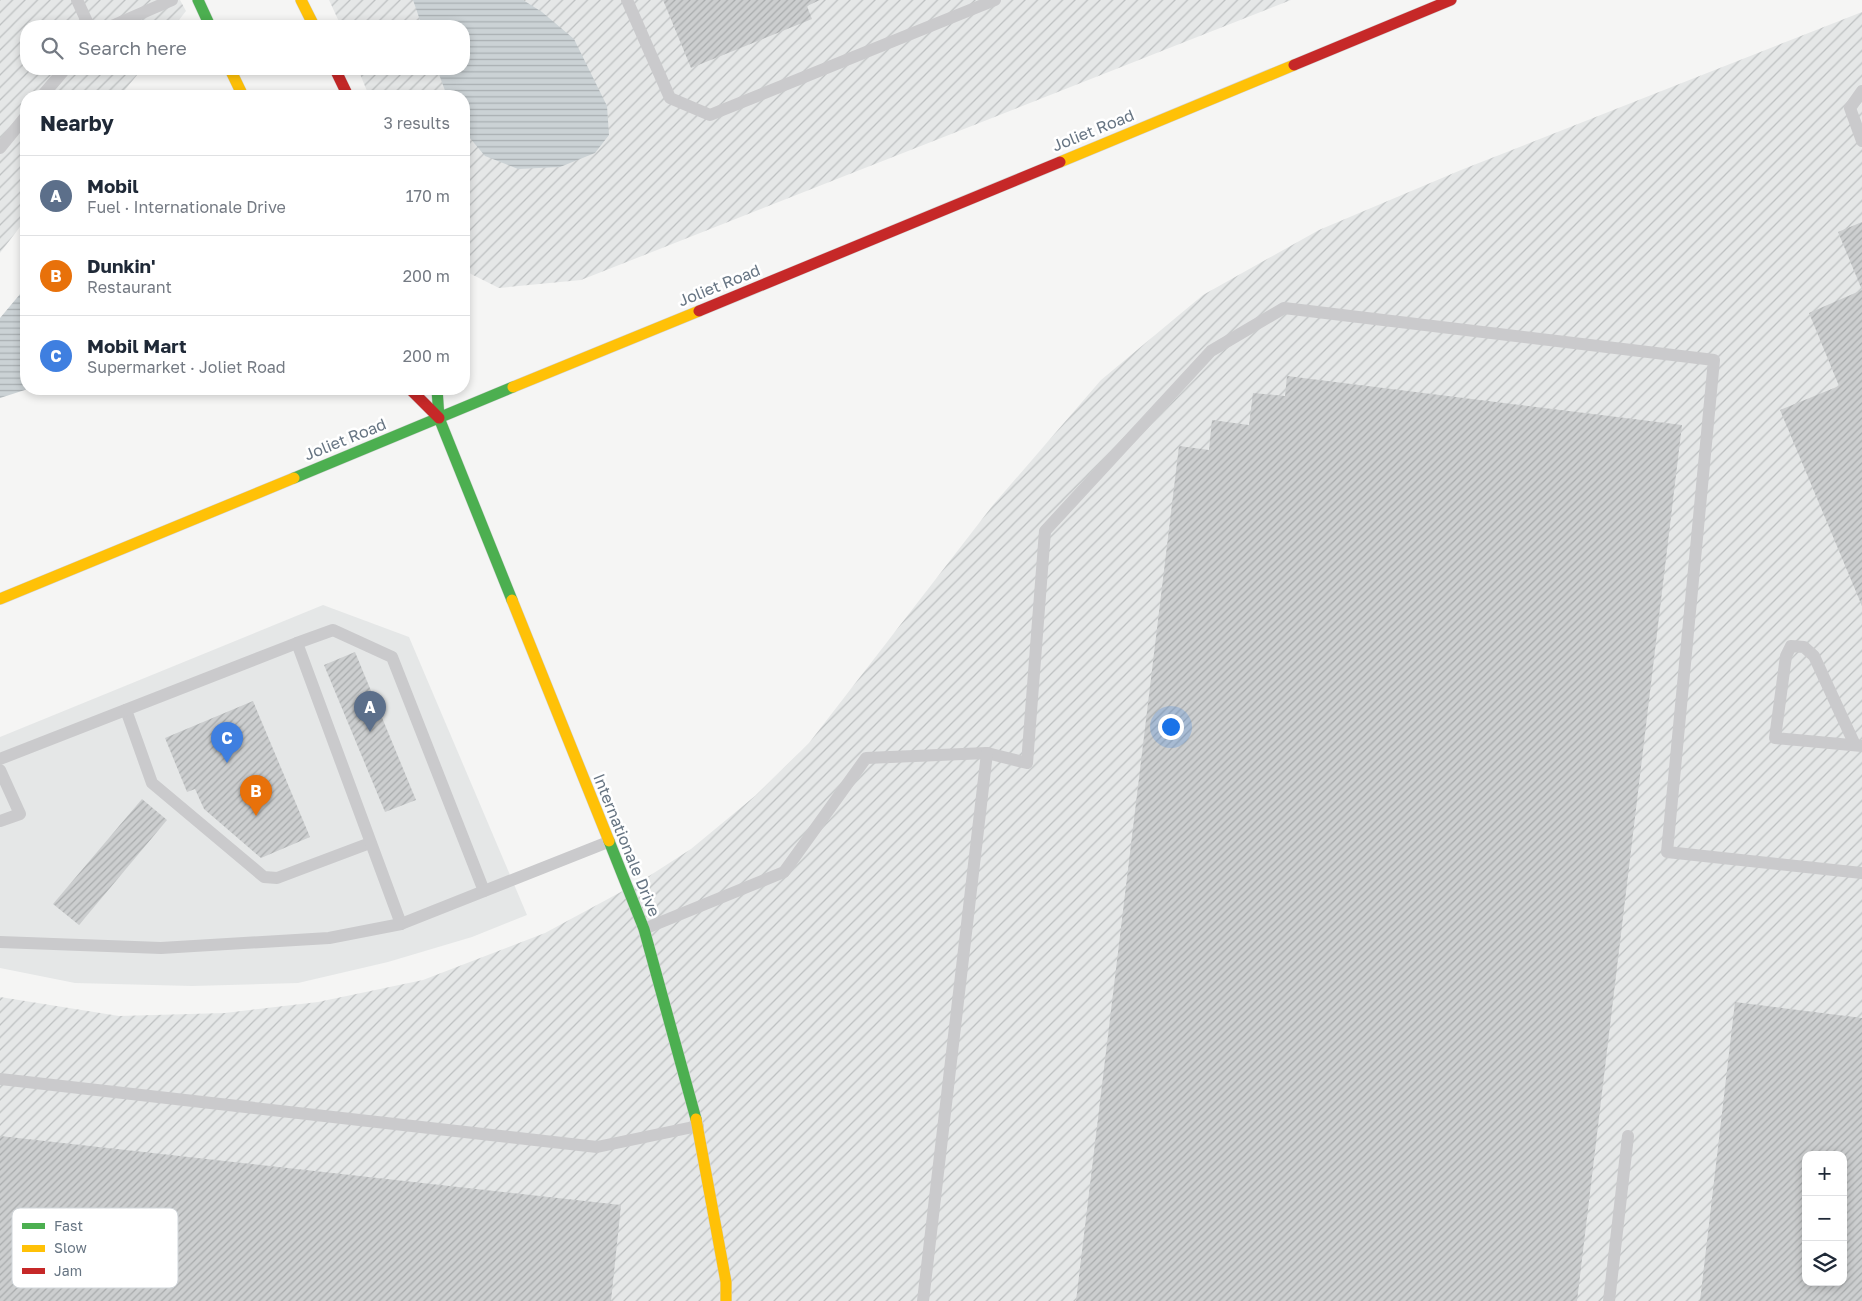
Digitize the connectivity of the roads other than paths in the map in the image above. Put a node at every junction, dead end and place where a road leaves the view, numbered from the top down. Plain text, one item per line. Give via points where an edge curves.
1 (77, 0) edge
2 (172, 0) edge
3 (198, 0) edge
4 (301, 0) edge
5 (627, 0) edge
6 (995, 0) edge
7 (1451, 0) edge
8 (86, 20) edge
9 (126, 20) edge
10 (207, 20) edge
11 (311, 20) edge
12 (60, 75) edge
13 (233, 75) edge
14 (337, 75) edge
15 (47, 90) edge
16 (240, 90) edge
17 (345, 90) edge
18 (1862, 91) edge
19 (20, 123) edge
20 (1862, 141) edge
21 (0, 148) edge
22 (416, 395) edge
23 (437, 395) edge
24 (438, 418) junction
25 (0, 600) edge
26 (297, 643) junction
27 (126, 710) junction
28 (1859, 746) edge
29 (987, 754) junction
30 (0, 759) edge
31 (0, 770) edge
32 (0, 821) edge
33 (608, 842) junction
34 (370, 843) junction
35 (1862, 874) edge
36 (484, 891) junction
37 (401, 924) junction
38 (644, 929) junction
39 (0, 942) edge
40 (0, 1079) edge
41 (698, 1126) junction
42 (1628, 1136) dead end
43 (726, 1301) edge
44 (923, 1301) edge
45 (1609, 1301) edge

1 - 8 lane
2 - 9 lane
3 - 10 main road
4 - 11 main road
5 - 6 lane via 670,98 710,115
7 - 24 main road, Joliet Road
12 - 15 lane
13 - 16 main road
14 - 17 main road
18 - 20 lane via 1850,108
19 - 21 lane
22 - 24 main road
23 - 24 main road
24 - 25 main road, Joliet Road
24 - 33 main road, Internationale Drive
26 - 27 lane
26 - 34 lane
26 - 36 lane via 333,630 392,657
27 - 30 lane
27 - 34 lane via 152,783 264,877 277,878
28 - 28 lane via 1775,738 1786,656 1791,646 1804,647 1814,656
29 - 35 lane via 1027,763 1045,531 1211,351 1284,308 1714,360 1667,852
29 - 38 lane via 866,758 784,872
29 - 44 lane
31 - 32 lane via 20,814
33 - 36 lane
33 - 38 main road, Internationale Drive
34 - 37 lane
36 - 37 lane
37 - 39 lane via 329,938 161,948
38 - 41 main road, Internationale Drive
40 - 41 lane via 597,1146
41 - 43 main road, Internationale Drive via 726,1282
42 - 45 lane

